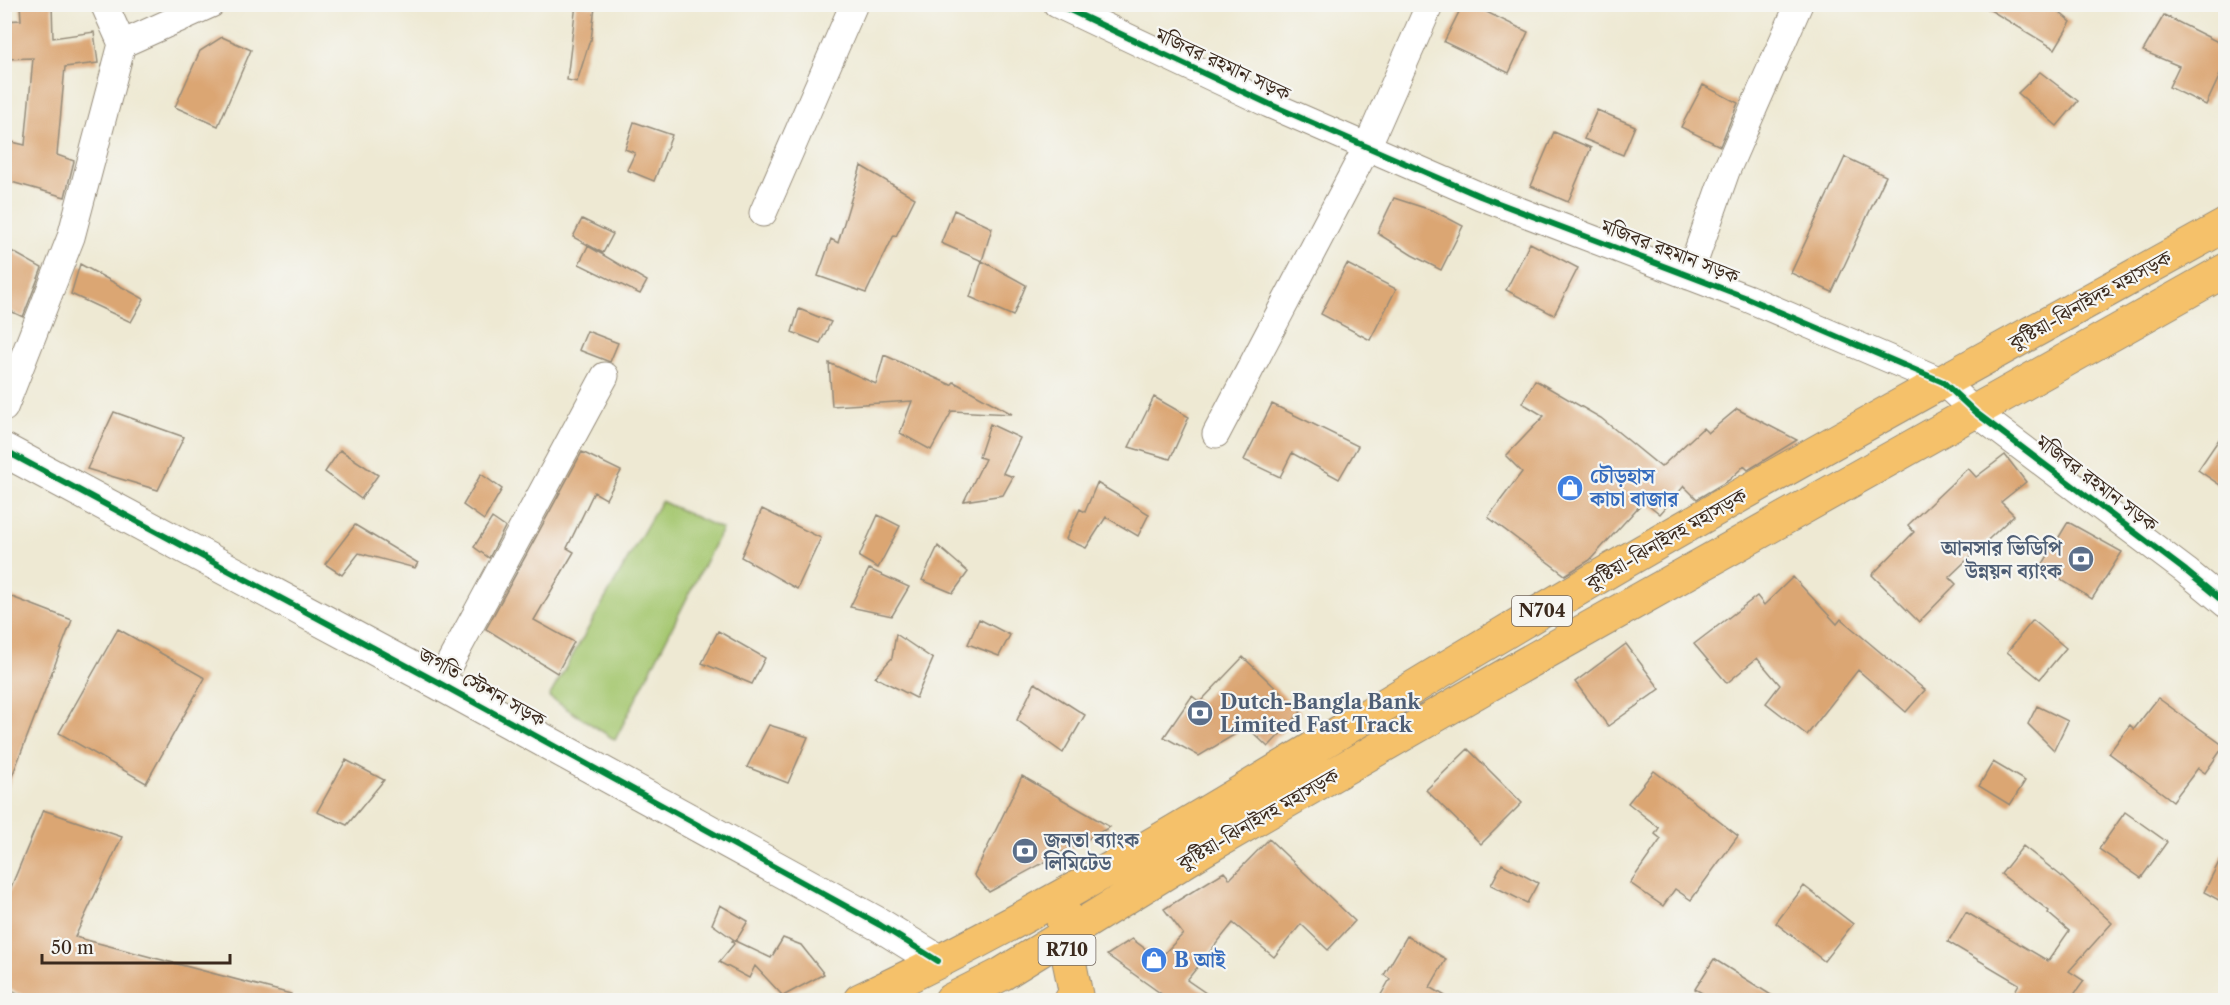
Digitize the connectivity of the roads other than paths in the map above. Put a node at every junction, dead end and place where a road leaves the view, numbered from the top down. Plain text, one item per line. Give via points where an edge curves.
1 (104, 4) edge
2 (211, 4) edge
3 (854, 4) edge
4 (1057, 4) edge
5 (1430, 4) edge
6 (1799, 4) edge
7 (122, 44) junction
8 (1367, 147) junction
9 (763, 213) dead end
10 (2226, 225) edge
11 (2226, 270) edge
12 (1689, 276) junction
13 (605, 376) dead end
14 (1942, 382) junction
15 (4, 408) edge
16 (1975, 412) junction
17 (1216, 434) dead end
18 (4, 450) edge
19 (2226, 604) edge
20 (439, 683) junction
21 (1062, 898) junction
22 (1064, 936) junction
23 (938, 961) junction
24 (964, 998) edge
25 (1076, 999) edge
26 (860, 1000) edge

1 - 7 street
2 - 7 street
3 - 9 street
4 - 8 street, মজিবর রহমান সড়ক
5 - 8 street
6 - 12 street via 1726,171
7 - 15 street via 71,237
8 - 12 street, মজিবর রহমান সড়ক via 1480,196
8 - 17 street
10 - 14 main road, কুষ্টিয়া-ঝিনাইদহ মহাসড়ক / N704
11 - 16 main road, কুষ্টিয়া-ঝিনাইদহ মহাসড়ক / N704
12 - 14 street, মজিবর রহমান সড়ক
13 - 20 street
14 - 16 street, মজিবর রহমান সড়ক
14 - 21 main road, কুষ্টিয়া-ঝিনাইদহ মহাসড়ক / N704 via 1507,631
16 - 19 street, মজিবর রহমান সড়ক
16 - 22 main road, কুষ্টিয়া-ঝিনাইদহ মহাসড়ক / N704 via 1473,694 1206,848
18 - 20 street, জগতি স্টেশন সড়ক
20 - 23 street, জগতি স্টেশন সড়ক via 880,925
21 - 22 main road, R710
21 - 23 main road, কুষ্টিয়া-ঝিনাইদহ মহাসড়ক / N704
22 - 24 main road, কুষ্টিয়া-ঝিনাইদহ মহাসড়ক / N704
22 - 25 main road, R710
23 - 24 main road
23 - 26 main road, কুষ্টিয়া-ঝিনাইদহ মহাসড়ক / N704

